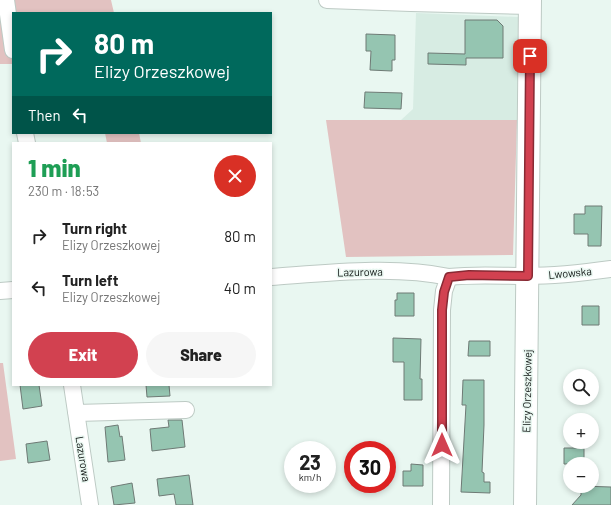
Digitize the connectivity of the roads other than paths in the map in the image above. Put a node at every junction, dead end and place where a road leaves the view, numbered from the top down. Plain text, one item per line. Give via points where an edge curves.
1 (6, 0) edge
2 (327, 0) edge
3 (410, 2) edge
4 (530, 3) edge
5 (12, 43) edge
6 (611, 269) edge
7 (528, 276) junction
8 (272, 277) edge
9 (449, 277) junction
10 (12, 290) edge
11 (0, 291) edge
12 (72, 386) edge
13 (186, 410) dead end
14 (76, 413) junction
15 (90, 505) edge
16 (442, 505) edge
17 (525, 505) edge

1 - 5 street
2 - 3 street, Elizy Orzeszkowej
3 - 4 street, Elizy Orzeszkowej
4 - 7 street, Elizy Orzeszkowej
6 - 7 street, Lwowska via 579,274
7 - 9 street
7 - 17 street, Elizy Orzeszkowej
8 - 9 street, Lazurowa via 386,271
9 - 16 street via 442,310
10 - 11 street
12 - 14 street, Lazurowa
13 - 14 street
14 - 15 street, Lazurowa

